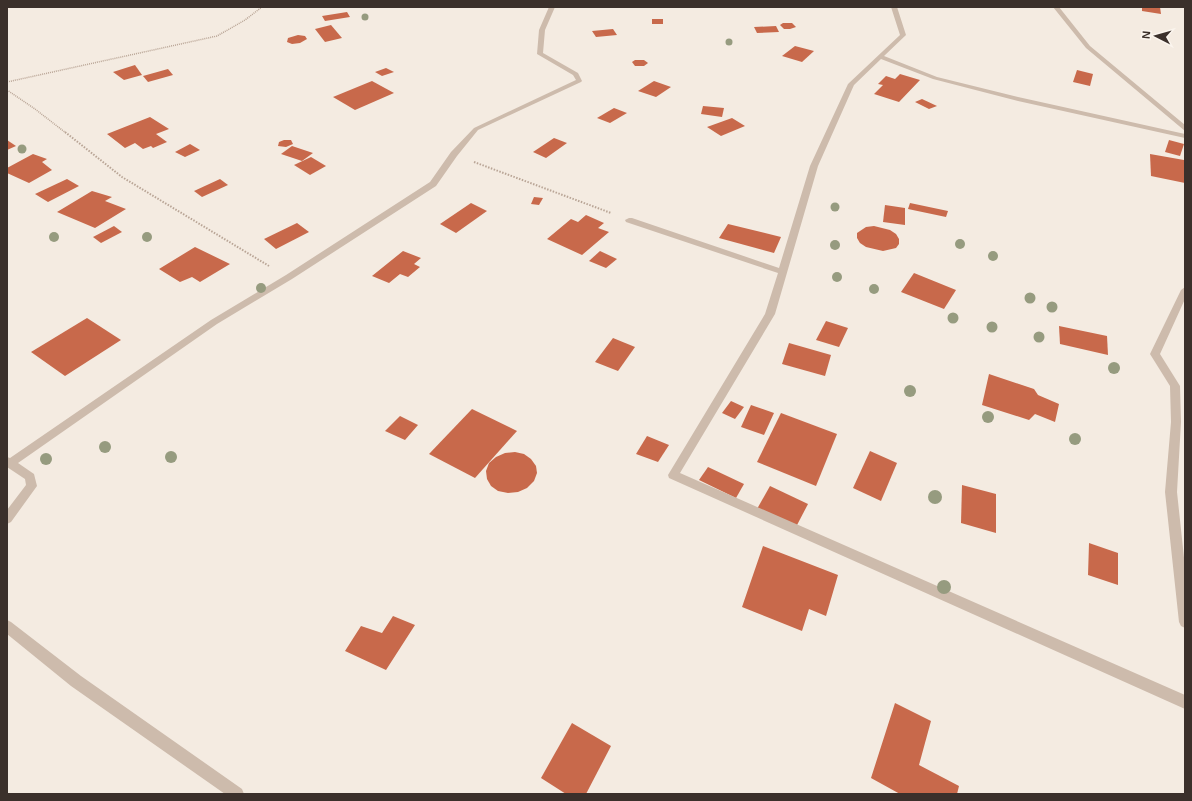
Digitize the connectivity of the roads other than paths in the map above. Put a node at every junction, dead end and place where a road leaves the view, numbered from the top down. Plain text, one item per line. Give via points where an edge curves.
1 (552, 7) edge
2 (894, 7) edge
3 (1056, 7) edge
4 (880, 56) junction
5 (1185, 129) edge
6 (1185, 136) edge
7 (629, 220) road end
8 (783, 272) junction
9 (1185, 290) edge
10 (8, 462) edge
11 (7, 519) edge
12 (1185, 622) edge
13 (7, 626) edge
14 (1185, 702) edge
15 (237, 794) edge

1 - 10 street via 542,30 540,54 576,74 579,81 476,129 433,184 214,322
2 - 4 street via 902,35
3 - 5 street via 1088,47
4 - 6 street via 934,78
4 - 8 street via 851,84 814,166
7 - 8 street
8 - 14 street via 770,314 672,475
9 - 12 street via 1155,354 1175,386 1176,422 1171,492
10 - 11 street via 30,477 32,486
13 - 15 street via 76,681

